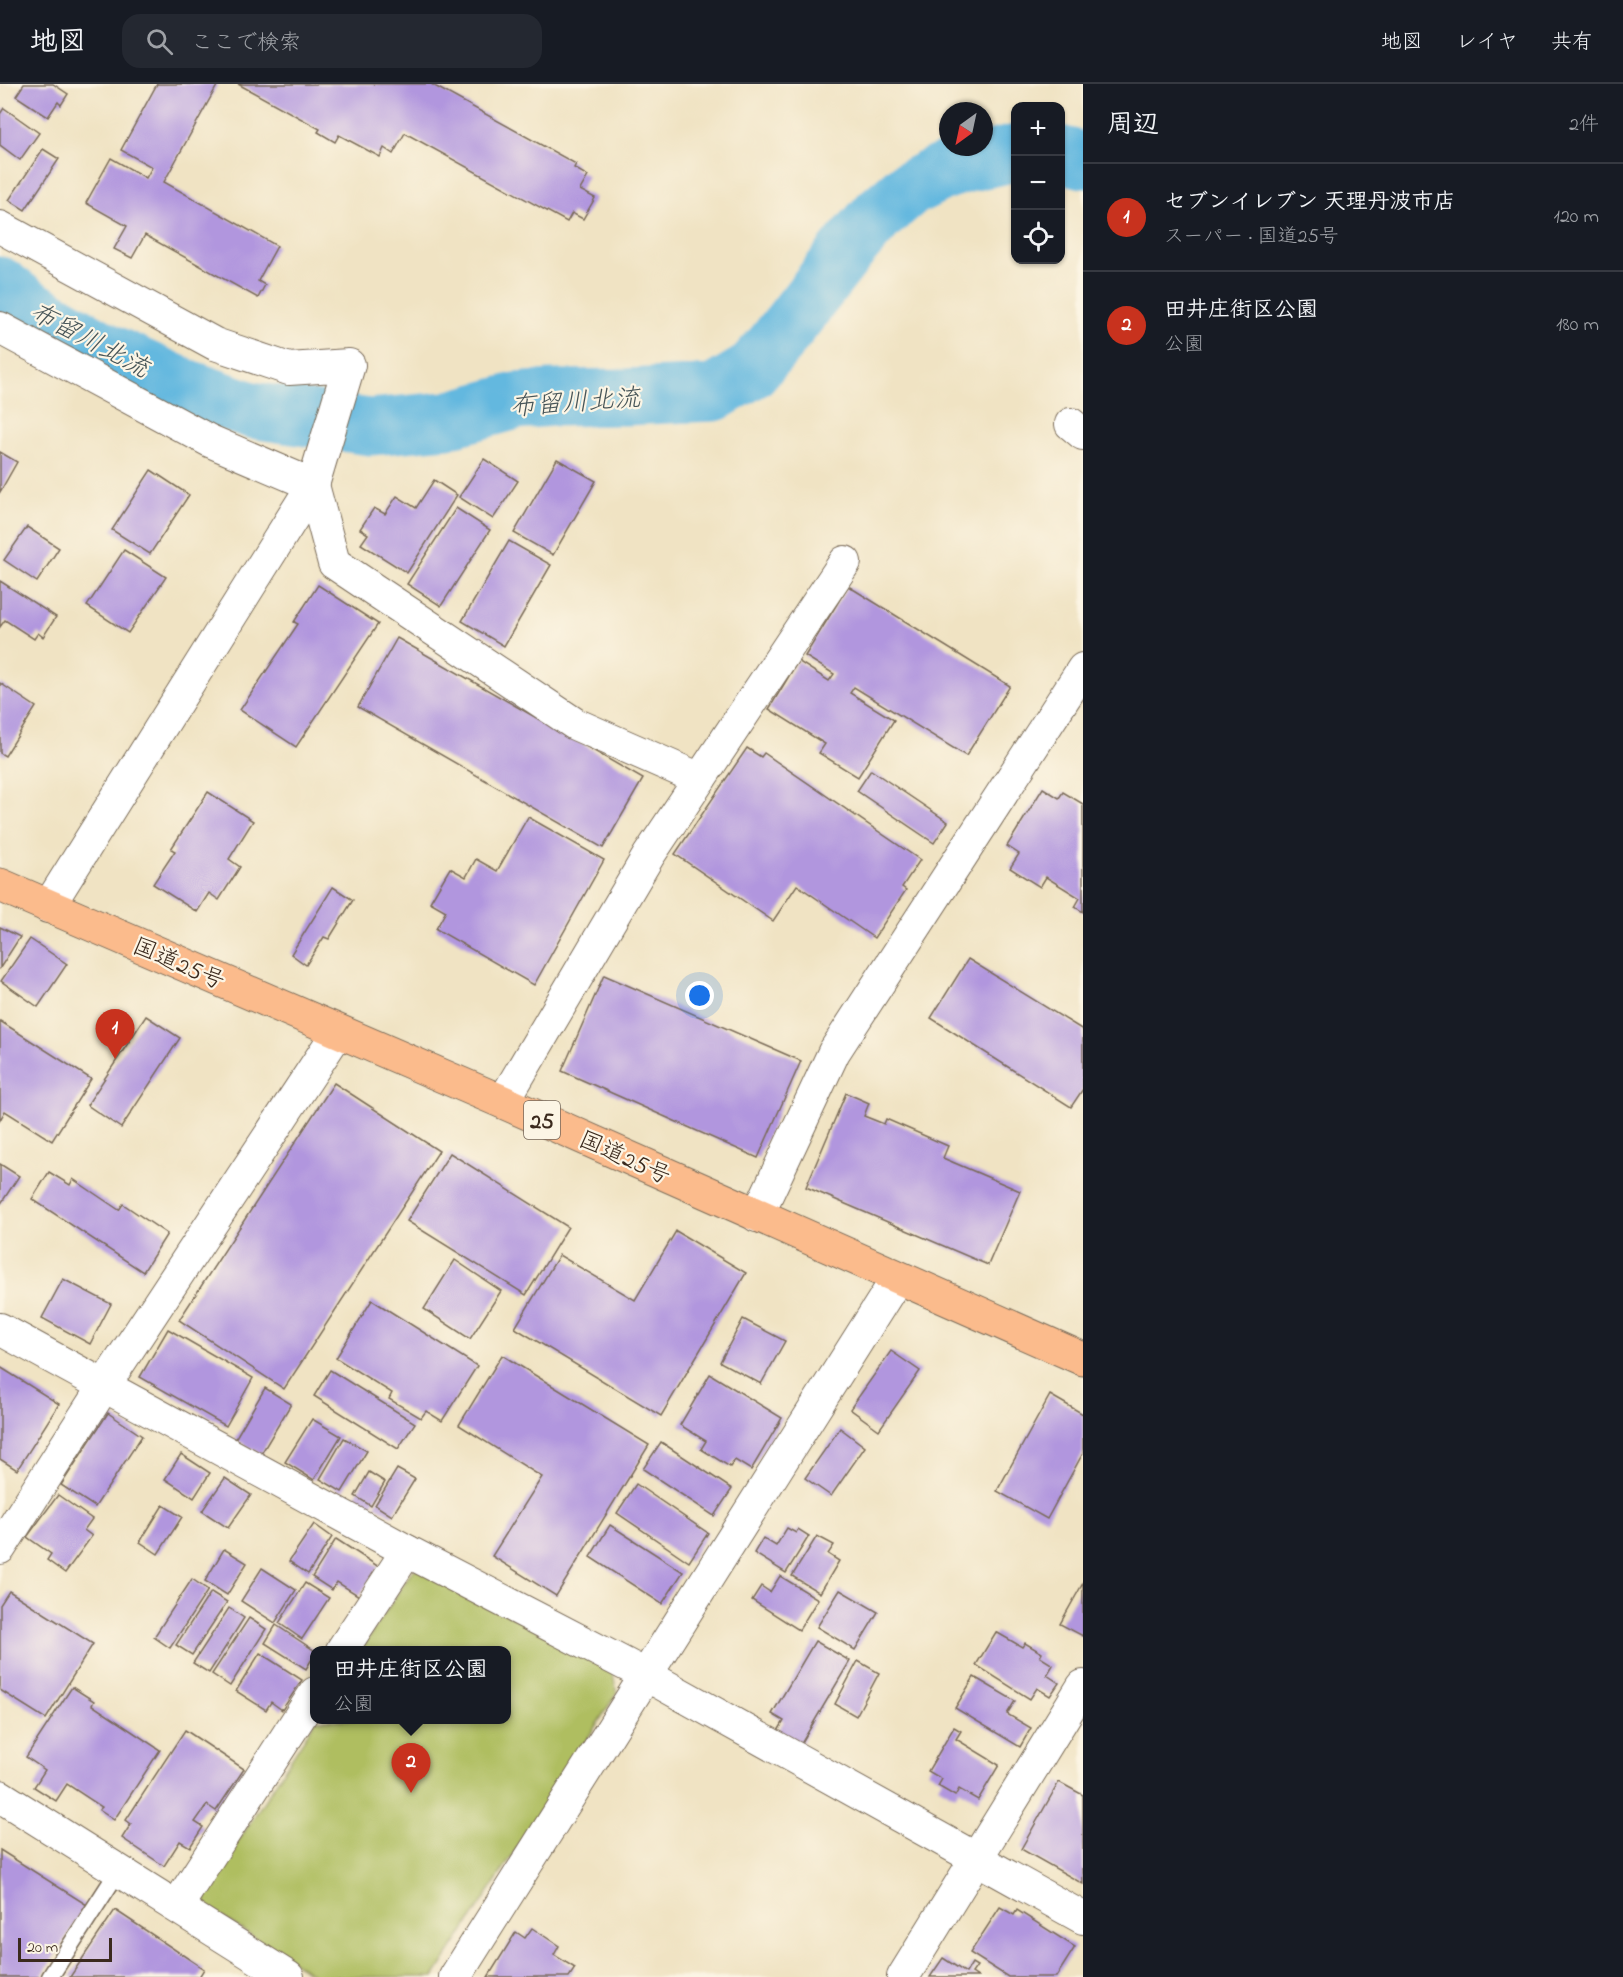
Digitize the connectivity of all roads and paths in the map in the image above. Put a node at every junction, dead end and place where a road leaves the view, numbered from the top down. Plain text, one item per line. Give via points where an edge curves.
1 (0, 227) edge
2 (0, 328) edge
3 (317, 473) junction
4 (845, 561) dead end
5 (1083, 669) edge
6 (700, 779) junction
7 (0, 885) edge
8 (48, 907) junction
9 (338, 1032) junction
10 (503, 1102) junction
11 (757, 1216) junction
12 (898, 1277) junction
13 (0, 1329) edge
14 (1083, 1359) edge
15 (104, 1386) junction
16 (0, 1548) edge
17 (407, 1551) junction
18 (345, 1646) edge
19 (646, 1675) junction
20 (1083, 1686) edge
21 (310, 1701) edge
22 (0, 1796) edge
23 (978, 1858) junction
24 (119, 1870) junction
25 (177, 1906) junction
26 (1083, 1918) edge
27 (50, 1977) edge
28 (288, 1977) edge
29 (455, 1977) edge
30 (903, 1977) edge

1 - 3 street via 215,344 289,369 350,365
2 - 3 street via 210,441
3 - 6 street via 334,563 575,724
3 - 8 street
4 - 6 street
5 - 11 street via 834,1052
6 - 10 street via 649,855
7 - 8 highway, 国道25号 / 25
8 - 9 highway, 国道25号 / 25
9 - 10 highway, 国道25号 / 25
9 - 15 street
10 - 11 highway, 国道25号 / 25
11 - 12 highway, 国道25号 / 25
12 - 14 highway, 国道25号 / 25
12 - 19 street
13 - 15 street
15 - 16 street
15 - 17 street
17 - 18 street
17 - 19 street
19 - 23 street
19 - 29 street
20 - 23 street
21 - 25 street
22 - 24 street
23 - 26 street
23 - 30 street
24 - 25 street
24 - 27 lane
25 - 28 street

